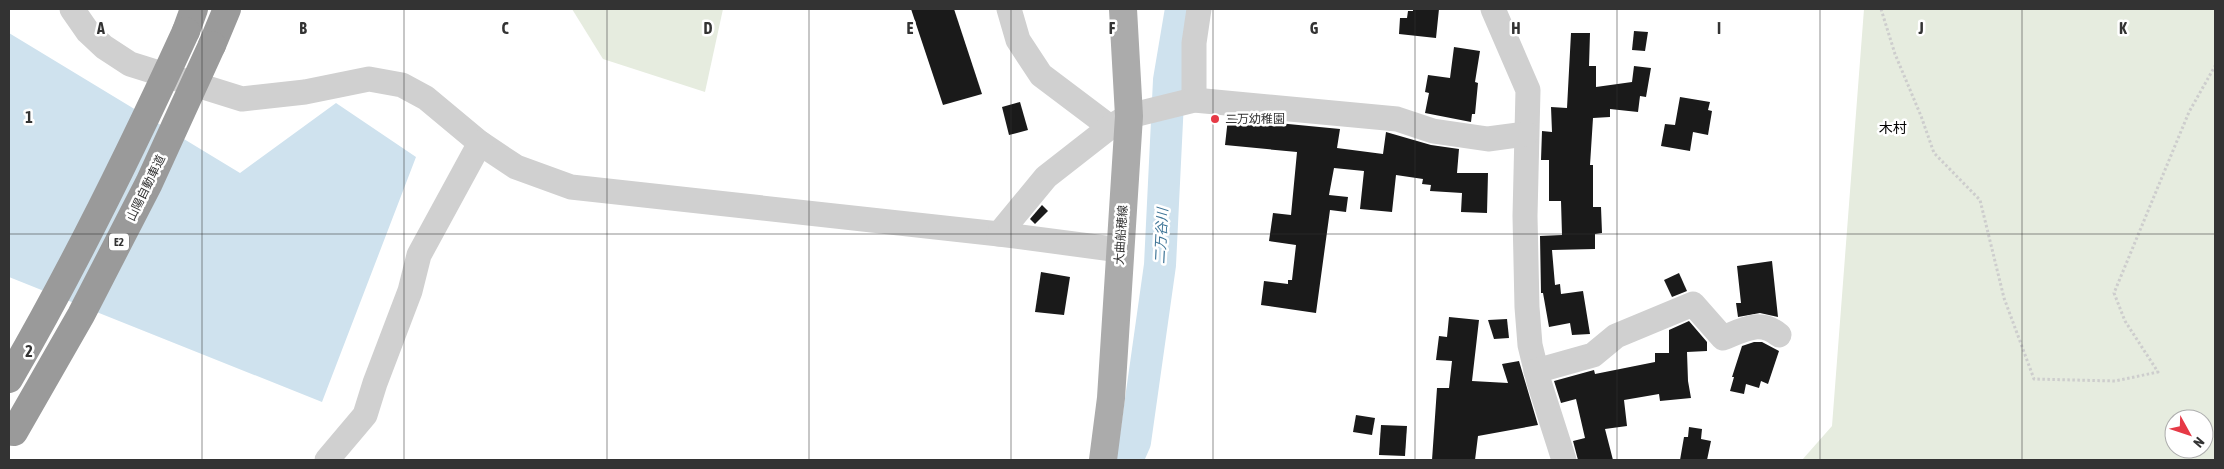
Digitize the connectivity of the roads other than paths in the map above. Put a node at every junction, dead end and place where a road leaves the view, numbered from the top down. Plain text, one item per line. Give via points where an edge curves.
1 (72, 9) edge
2 (227, 9) edge
3 (1009, 9) edge
4 (1123, 9) edge
5 (1199, 9) edge
6 (1493, 9) edge
7 (190, 20) edge
8 (1194, 100) junction
9 (1120, 121) junction
10 (1526, 134) junction
11 (480, 143) junction
12 (999, 234) junction
13 (1120, 250) junction
14 (1779, 335) dead end
15 (1536, 371) junction
16 (9, 379) edge
17 (11, 436) edge
18 (328, 460) edge
19 (1103, 460) edge
20 (1564, 460) edge

1 - 11 street via 88,32 130,64 242,99 305,92 369,79 402,85 426,98
2 - 17 highway, 山陽自動車道 / E2, bridge via 149,183 81,315
3 - 9 street via 1018,40 1041,75
4 - 9 main road, 大曲船穂線
5 - 8 street via 1194,43
6 - 10 street via 1528,90
7 - 16 highway, bridge via 136,139
8 - 9 street
8 - 10 street via 1397,119 1433,131 1488,139
9 - 12 street via 1046,177
9 - 13 main road, 大曲船穂線
10 - 15 street via 1527,307
11 - 12 street via 516,167 571,187
11 - 18 street via 419,256 410,291 365,416
12 - 13 street
13 - 19 main road, 大曲船穂線 via 1111,398
14 - 15 street via 1770,327 1754,326 1723,338 1693,304 1616,336 1594,355
15 - 20 street

